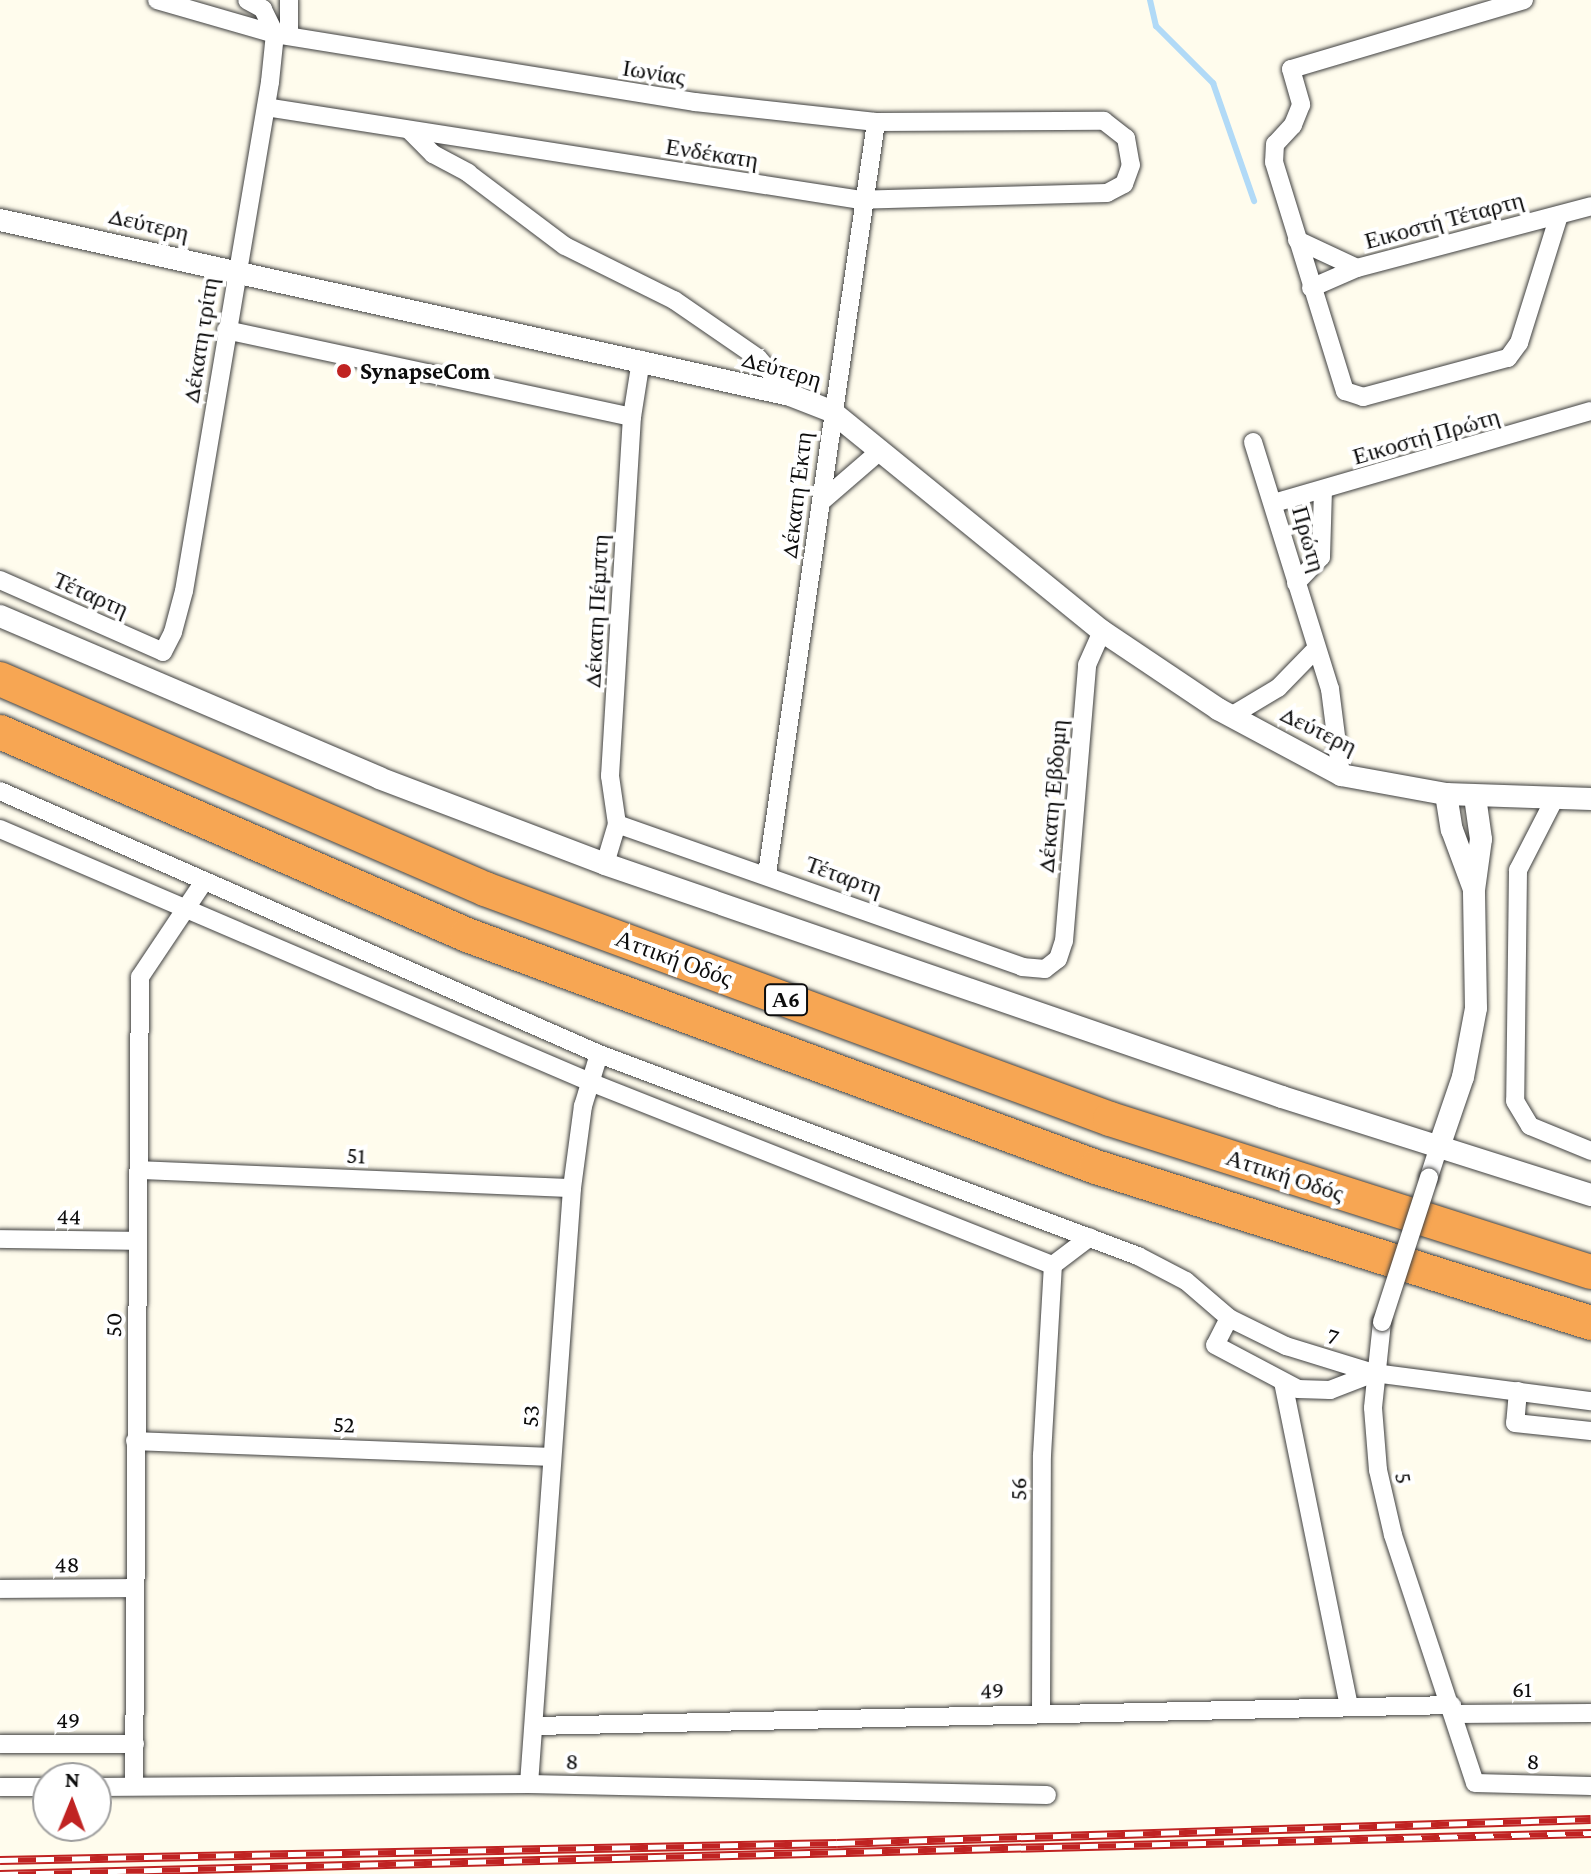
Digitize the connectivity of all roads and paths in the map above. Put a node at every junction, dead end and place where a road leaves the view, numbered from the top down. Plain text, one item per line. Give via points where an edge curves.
1 (157, 0) edge
2 (247, 0) edge
3 (289, 0) edge
4 (1524, 0) edge
5 (282, 35) junction
6 (266, 107) junction
7 (876, 122) junction
8 (410, 131) junction
9 (1130, 156) joint
10 (861, 200) junction
11 (1591, 206) edge
12 (1559, 215) junction
13 (0, 220) edge
14 (1297, 240) junction
15 (1357, 268) junction
16 (235, 270) junction
17 (1311, 288) junction
18 (226, 330) junction
19 (641, 360) junction
20 (790, 395) junction
21 (831, 411) junction
22 (1591, 411) edge
23 (632, 417) junction
24 (1253, 442) dead end
25 (881, 450) junction
26 (1323, 490) junction
27 (822, 501) junction
28 (1274, 503) junction
29 (0, 580) edge
30 (1296, 583) junction
31 (0, 616) edge
32 (1102, 631) junction
33 (1315, 650) junction
34 (163, 652) joint
35 (0, 679) edge
36 (1231, 716) junction
37 (0, 732) edge
38 (1341, 775) junction
39 (0, 791) edge
40 (1446, 794) junction
41 (1475, 797) junction
42 (1591, 799) edge
43 (1554, 800) junction
44 (617, 824) junction
45 (0, 829) edge
46 (605, 864) junction
47 (767, 874) junction
48 (203, 883) junction
49 (1474, 890) junction
50 (184, 908) junction
51 (1053, 964) joint
52 (599, 1054) junction
53 (590, 1082) junction
54 (1439, 1147) junction
55 (1591, 1151) edge
56 (139, 1170) junction
57 (572, 1188) junction
58 (1591, 1195) edge
59 (1090, 1237) junction
60 (0, 1239) edge
61 (138, 1241) junction
62 (1053, 1265) junction
63 (1591, 1272) edge
64 (1229, 1318) junction
65 (1591, 1323) edge
66 (1374, 1373) junction
67 (1283, 1382) junction
68 (1518, 1391) junction
69 (1591, 1401) edge
70 (1591, 1431) edge
71 (135, 1441) junction
72 (551, 1457) junction
73 (135, 1588) junction
74 (0, 1589) edge
75 (1349, 1706) junction
76 (1453, 1709) junction
77 (1041, 1713) junction
78 (1591, 1713) edge
79 (534, 1726) junction
80 (0, 1744) edge
81 (135, 1744) junction
82 (1475, 1783) joint
83 (529, 1784) junction
84 (134, 1786) junction
85 (1591, 1786) edge
86 (0, 1787) edge
87 (32, 1787) edge
88 (112, 1787) edge
89 (1047, 1795) dead end

1 - 5 street, Ιωνίας
2 - 5 street via 263,9
3 - 5 street, Δέκατη τρίτη
4 - 14 street via 1291,69 1301,105 1273,153
5 - 6 street, Δέκατη τρίτη
5 - 7 street, Ιωνίας via 695,102
6 - 8 street, Ενδέκατη
6 - 16 street, Δέκατη τρίτη
7 - 9 street, Ιωνίας via 1104,121 1126,138
7 - 10 street, Δέκατη Έκτη
8 - 10 street, Ενδέκατη
8 - 20 street via 433,154 468,173 565,246 686,308 758,358
9 - 10 street, Ενδέκατη via 1124,184 1107,193
10 - 21 street, Δέκατη Έκτη
11 - 12 street, Εικοστή Τέταρτη
12 - 15 street, Εικοστή Τέταρτη
12 - 17 street via 1516,349 1497,363 1350,396 1341,385
13 - 16 street, Δεύτερη
14 - 15 street
14 - 17 street
15 - 17 street, Εικοστή Τέταρτη
16 - 18 street, Δέκατη τρίτη
16 - 19 street, Δεύτερη
18 - 23 street
18 - 34 street, Δέκατη τρίτη via 184,591
19 - 20 street, Δεύτερη
19 - 23 street, Δέκατη Πέμπτη
20 - 21 street, Δεύτερη
21 - 25 street, Δεύτερη
21 - 27 street, Δέκατη Έκτη
22 - 26 street, Εικοστή Πρώτη
23 - 44 street, Δέκατη Πέμπτη via 610,776
24 - 28 street, Πρώτη
25 - 27 street
25 - 32 street, Δεύτερη
26 - 28 street, Εικοστή Πρώτη
26 - 30 street via 1321,557
27 - 47 street, Δέκατη Έκτη
28 - 30 street, Πρώτη
29 - 34 street, Τέταρτη
30 - 33 street, Πρώτη
31 - 46 street via 379,778
32 - 36 street, Δεύτερη
32 - 51 street, Δέκατη Έβδομη via 1087,665 1064,941
33 - 36 street via 1278,688
33 - 38 street, Πρώτη via 1330,689
35 - 63 highway, Αττική Οδός / Α6 via 485,889 1110,1119
36 - 38 street, Δεύτερη
37 - 65 highway, Αττική Οδός / Α6 via 111,785 482,940 1096,1167
38 - 40 street, Δεύτερη
39 - 48 street, 7
40 - 41 street, Δεύτερη
40 - 49 street via 1452,830
41 - 43 street, Δεύτερη
41 - 49 street via 1481,839
42 - 43 street, Δεύτερη
43 - 55 street via 1518,870 1515,1101 1530,1126
44 - 46 street, Δέκατη Πέμπτη
44 - 47 street, Τέταρτη
45 - 50 street
46 - 54 street
47 - 51 street, Τέταρτη via 1034,971
48 - 50 street, 50
48 - 52 street, 7
49 - 54 street via 1476,1008 1463,1077
50 - 53 street
50 - 56 street, 50 via 140,977
52 - 53 street, 53
52 - 59 street, 7
53 - 57 street, 53
53 - 62 street
54 - 58 street
54 - 66 street, 5, bridge via 1382,1322
56 - 57 street, 51
56 - 61 street, 50
57 - 72 street, 53
59 - 62 street
59 - 64 street, 7 via 1161,1267
60 - 61 street, 44
61 - 71 street, 50
62 - 77 street, 56 via 1042,1455
64 - 66 street, 7 via 1286,1346
64 - 67 street via 1215,1345
66 - 67 street via 1330,1390
66 - 68 street, 7
66 - 76 street, 5 via 1374,1439 1385,1503
67 - 75 street
68 - 69 street, 7
68 - 70 street via 1515,1423
71 - 72 street, 52
71 - 73 street, 50
72 - 79 street, 53
73 - 74 street, 48
73 - 81 street, 50
75 - 76 street, 49
75 - 77 street, 49
76 - 78 street, 61
76 - 82 street, 5
77 - 79 street, 49
79 - 83 street, 53
80 - 81 street, 49
81 - 84 street, 50
82 - 85 street, 8
83 - 84 street, 8
83 - 89 street, 8
84 - 88 street, 8
86 - 87 street

